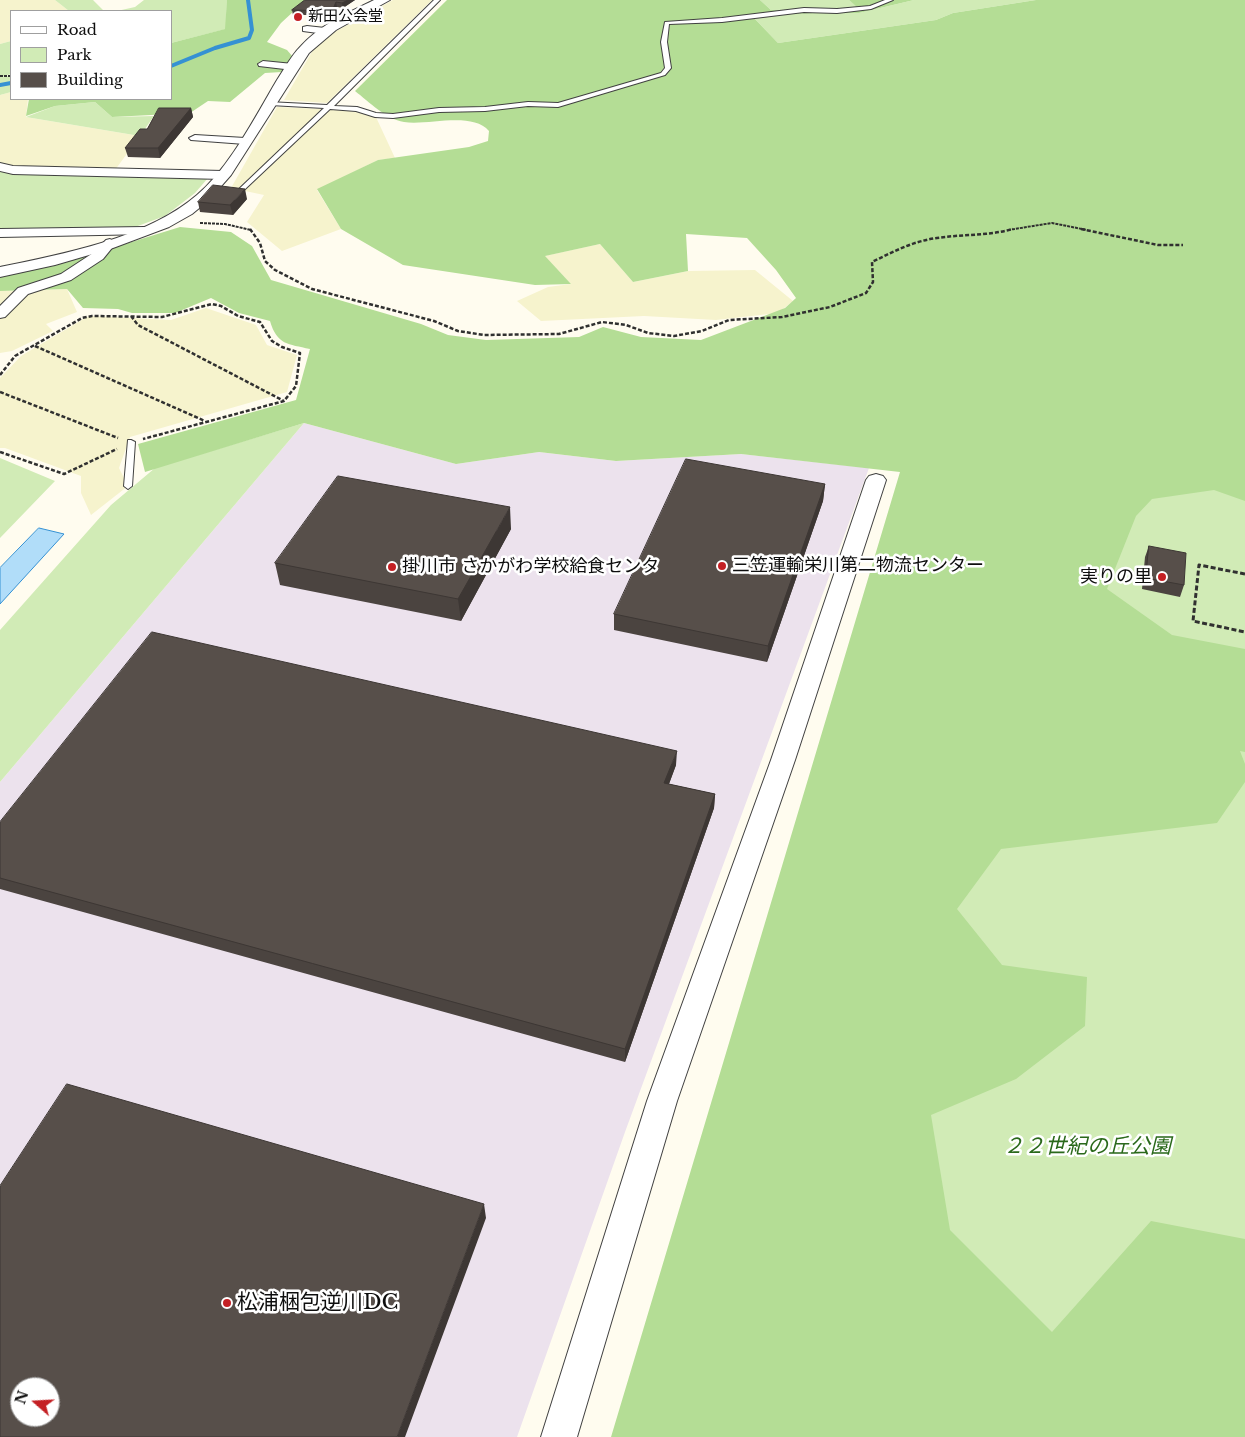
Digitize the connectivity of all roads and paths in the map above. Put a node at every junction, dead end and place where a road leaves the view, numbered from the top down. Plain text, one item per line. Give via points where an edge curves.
1 (384, 0) edge
2 (436, 0) edge
3 (890, 0) edge
4 (307, 28) dead end
5 (325, 31) junction
6 (263, 64) dead end
7 (293, 67) junction
8 (270, 103) junction
9 (329, 107) junction
10 (196, 138) dead end
11 (245, 141) junction
12 (0, 167) edge
13 (223, 175) junction
14 (241, 190) edge
15 (169, 220) junction
16 (145, 231) junction
17 (0, 233) edge
18 (110, 243) junction
19 (1182, 245) dead end
20 (0, 272) edge
21 (0, 314) edge
22 (131, 316) junction
23 (34, 346) junction
24 (0, 375) edge
25 (0, 392) edge
26 (284, 401) junction
27 (206, 422) junction
28 (131, 442) junction
29 (0, 452) edge
30 (876, 480) dead end
31 (128, 486) dead end
32 (1245, 574) edge
33 (1245, 632) edge
34 (559, 1437) edge

1 - 5 street
2 - 9 lane
3 - 9 lane via 871,7 836,11 804,10 722,20 667,22 664,42 668,68 662,74 558,105 438,110 393,116
4 - 5 street
5 - 7 street via 303,51
6 - 7 street
7 - 8 street
8 - 9 lane
8 - 11 street
9 - 14 lane
10 - 11 street
11 - 13 street
12 - 13 street via 13,170
13 - 15 street via 202,198
15 - 16 street
15 - 19 path via 250,229 260,243 265,261 275,270 312,288 434,321 458,331 484,335 559,334 602,322 674,336 702,331 729,320 782,317 830,307 866,293 873,282 872,262 907,245 936,238 994,234 1025,226 1052,223 1158,245
16 - 17 street
16 - 18 street
18 - 20 street via 35,266
18 - 21 street via 98,256 66,277 22,292
22 - 23 path via 91,315
22 - 26 path via 138,325
22 - 26 path via 177,315 206,304 218,305 236,316 264,324 271,340 300,353 296,387 292,396
23 - 24 path via 15,356
23 - 27 path
25 - 28 path via 91,430
26 - 27 path
27 - 28 path
28 - 29 path via 64,474
28 - 31 lane
30 - 34 street via 783,760 662,1101
32 - 33 path via 1199,565 1193,621

